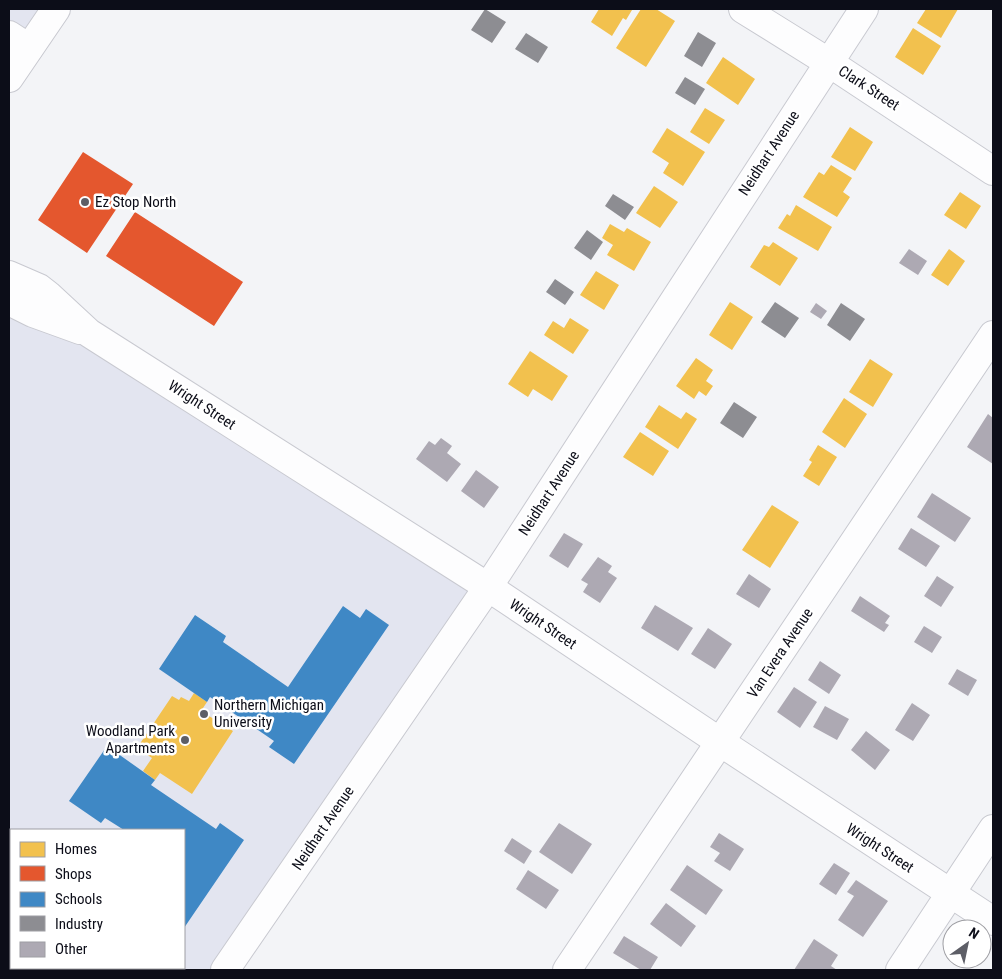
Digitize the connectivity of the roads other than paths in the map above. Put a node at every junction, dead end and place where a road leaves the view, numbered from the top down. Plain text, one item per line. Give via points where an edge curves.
1 (56, 9) edge
2 (743, 9) edge
3 (864, 9) edge
4 (19, 42) edge
5 (828, 62) junction
6 (9, 78) edge
7 (993, 171) edge
8 (9, 275) edge
9 (9, 301) edge
10 (89, 333) junction
11 (993, 335) edge
12 (488, 587) junction
13 (720, 742) junction
14 (993, 829) edge
15 (951, 894) junction
16 (993, 921) edge
17 (226, 970) edge
18 (567, 970) edge
19 (900, 970) edge

1 - 4 street
2 - 5 street, Clark Street
3 - 5 street, Neidhart Avenue
4 - 6 street
5 - 7 street, Clark Street
5 - 12 street, Neidhart Avenue
8 - 10 street, Wright Street via 39,288
9 - 10 street, Wright Street
10 - 12 street, Wright Street
11 - 13 street, Van Evera Avenue
12 - 13 street, Wright Street
12 - 17 street, Neidhart Avenue
13 - 15 street, Wright Street
13 - 18 street, Van Evera Avenue
14 - 15 street
15 - 16 street, Wright Street
15 - 19 street

